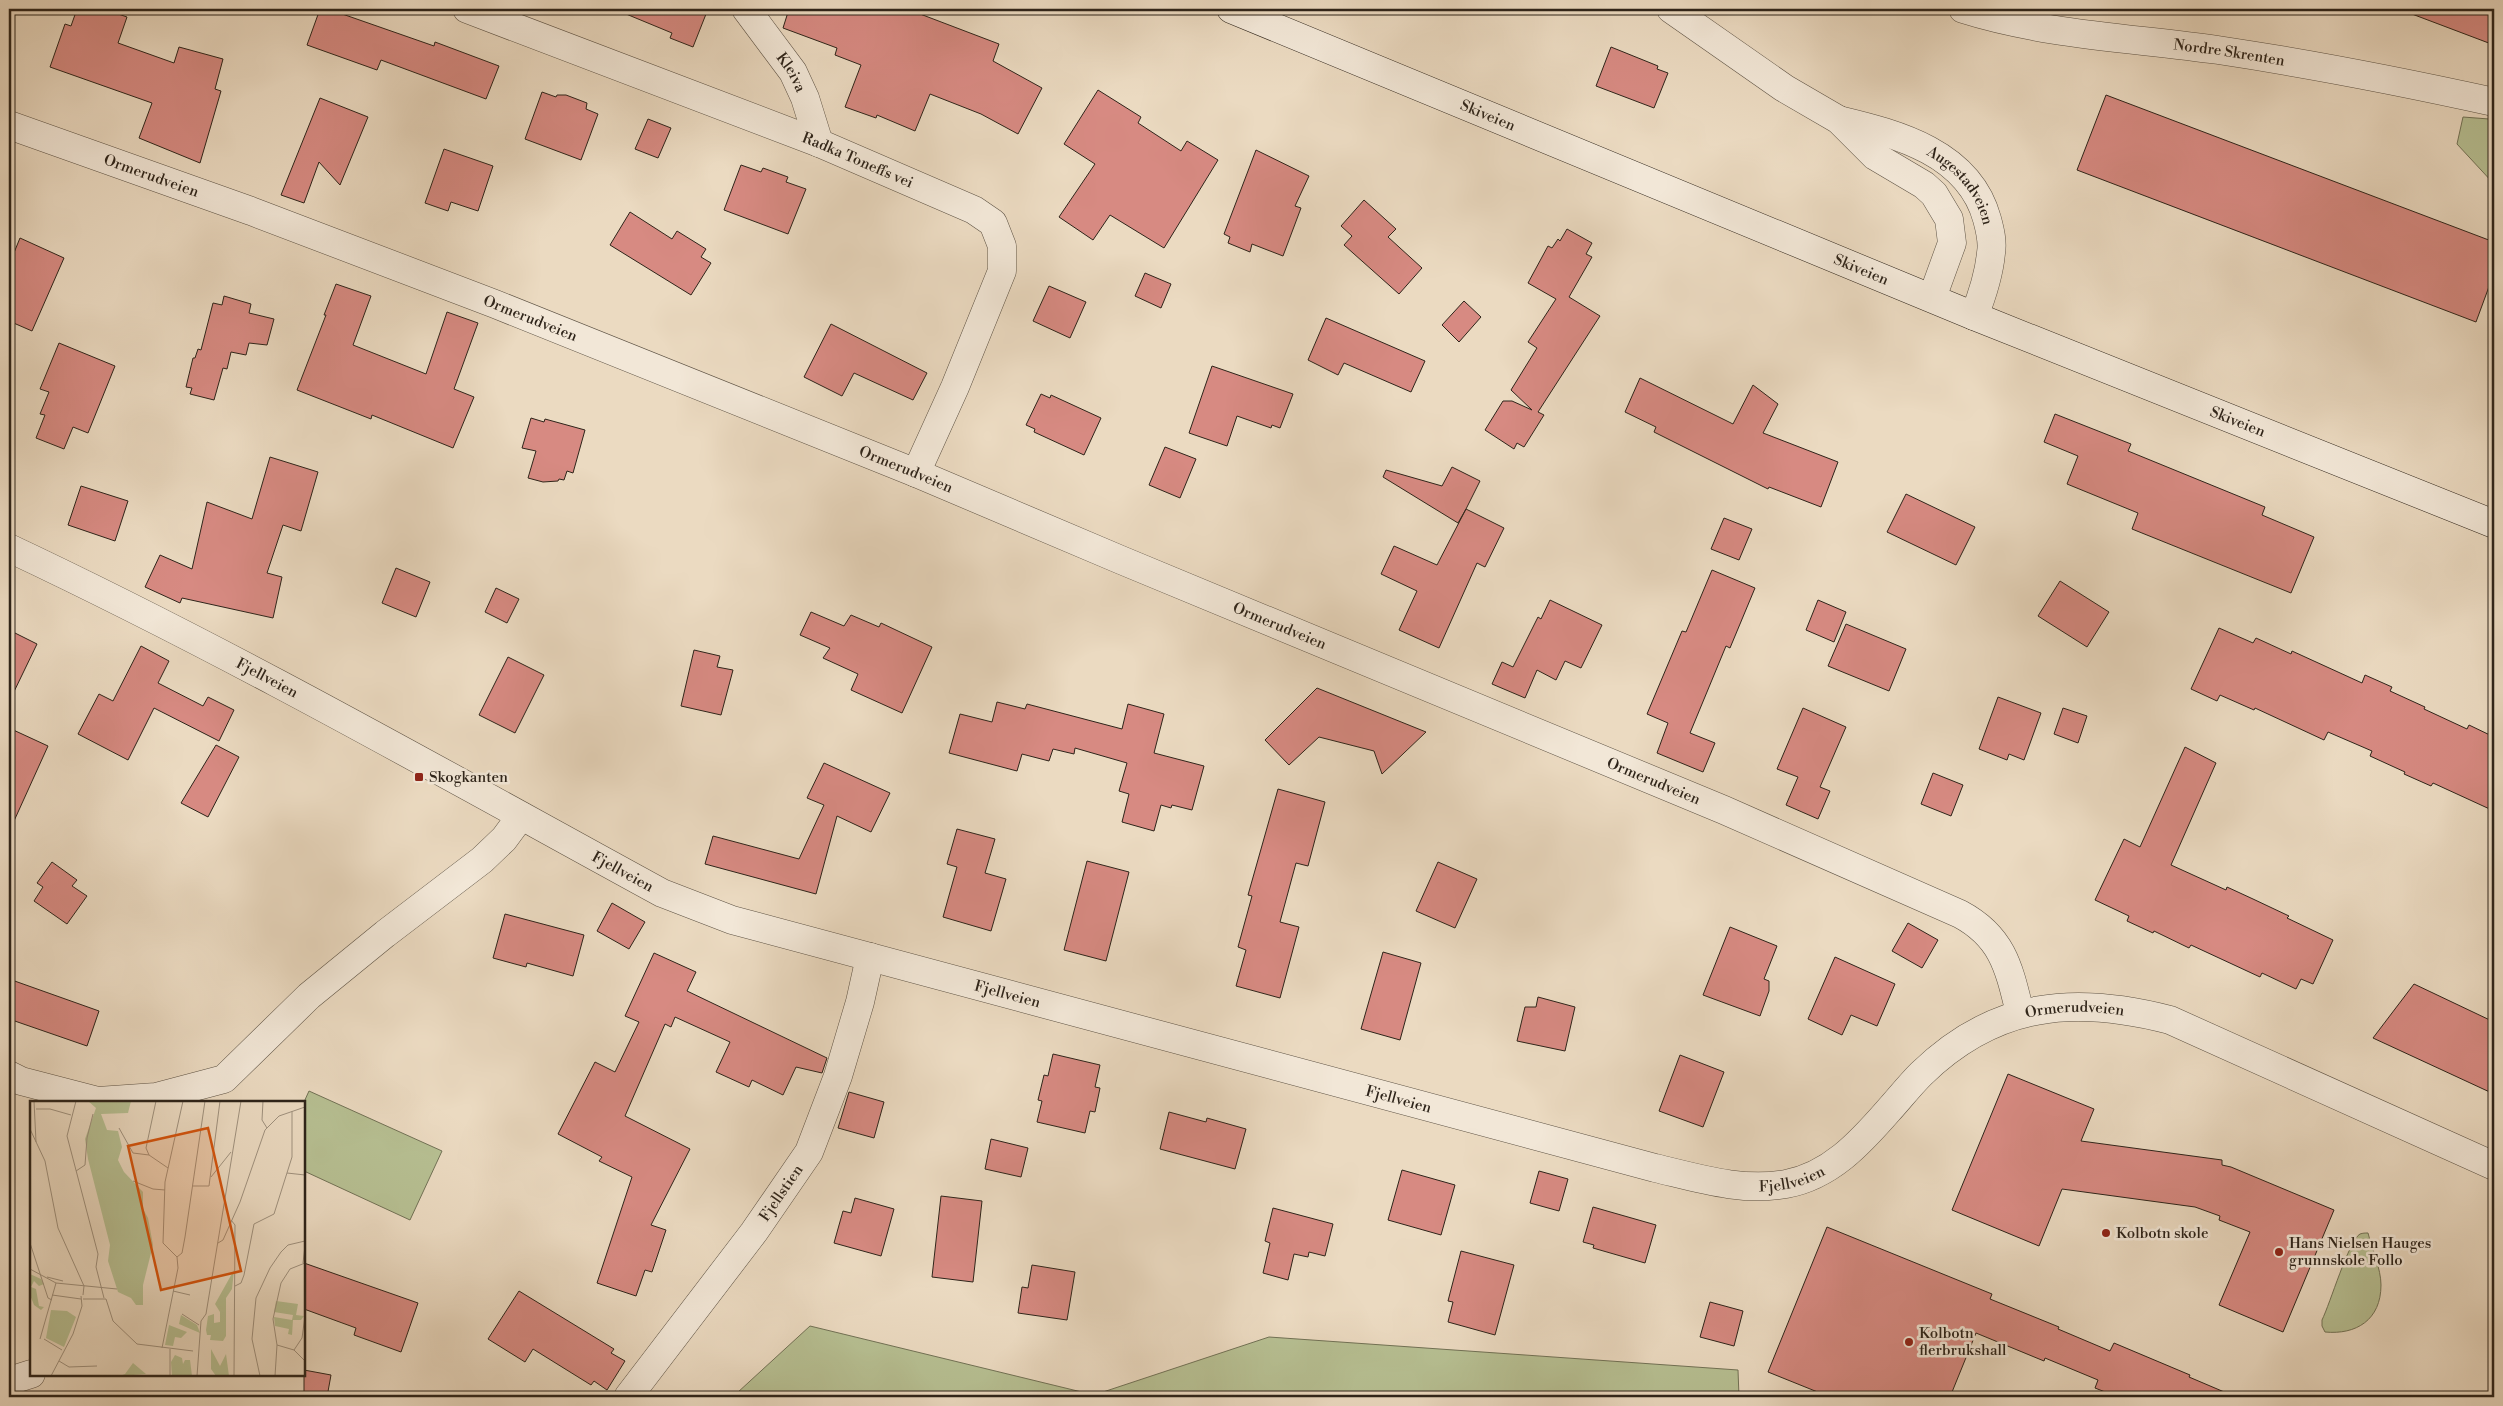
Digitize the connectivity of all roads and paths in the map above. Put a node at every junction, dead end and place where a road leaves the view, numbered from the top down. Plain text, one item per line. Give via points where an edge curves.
1 (467, 9) edge
2 (746, 9) edge
3 (1231, 9) edge
4 (1671, 9) edge
5 (1963, 9) edge
6 (2494, 102) edge
7 (1839, 120) junction
8 (9, 125) edge
9 (820, 143) junction
10 (1932, 298) junction
11 (1974, 316) junction
12 (916, 473) junction
13 (2494, 524) edge
14 (9, 548) edge
15 (521, 816) junction
16 (870, 957) junction
17 (2020, 1013) junction
18 (9, 1076) edge
19 (220, 1091) edge
20 (2494, 1166) edge
21 (30, 1374) edge
22 (9, 1381) edge
23 (628, 1397) edge

1 - 9 street, Radka Toneffs vei
2 - 9 street, Kleiva via 793,72
3 - 10 street, Skiveien
4 - 7 street, Augestadveien via 1784,88
5 - 6 street, Nordre Skrenten via 2036,27 2255,56 2394,80
7 - 10 street, Augestadveien via 1875,156 1924,185 1934,194 1949,219 1952,244
7 - 11 street, Augestadveien via 1883,130 1933,153 1956,168 1978,194 1990,230 1992,251
8 - 12 street, Ormerudveien via 251,211 495,304
9 - 12 street, Radka Toneffs vei via 974,210 992,223 1002,246 1002,271
10 - 11 street, Skiveien
11 - 13 street, Skiveien
12 - 17 street, Ormerudveien via 1724,810 1960,914 1984,929 1995,941 2011,974
14 - 15 street, Fjellveien via 269,678
15 - 16 street, Fjellveien via 662,893 732,920
15 - 19 street via 504,839 482,860 309,996
16 - 17 street, Fjellveien via 1655,1168 1743,1186 1787,1184 1814,1176 1862,1141 1921,1074 1943,1056 1968,1038
16 - 23 street, Fjellstien via 838,1076 809,1152 754,1232
17 - 20 street, Ormerudveien via 2063,1007 2103,1007 2132,1010 2170,1020
18 - 19 street via 98,1101
21 - 22 street

